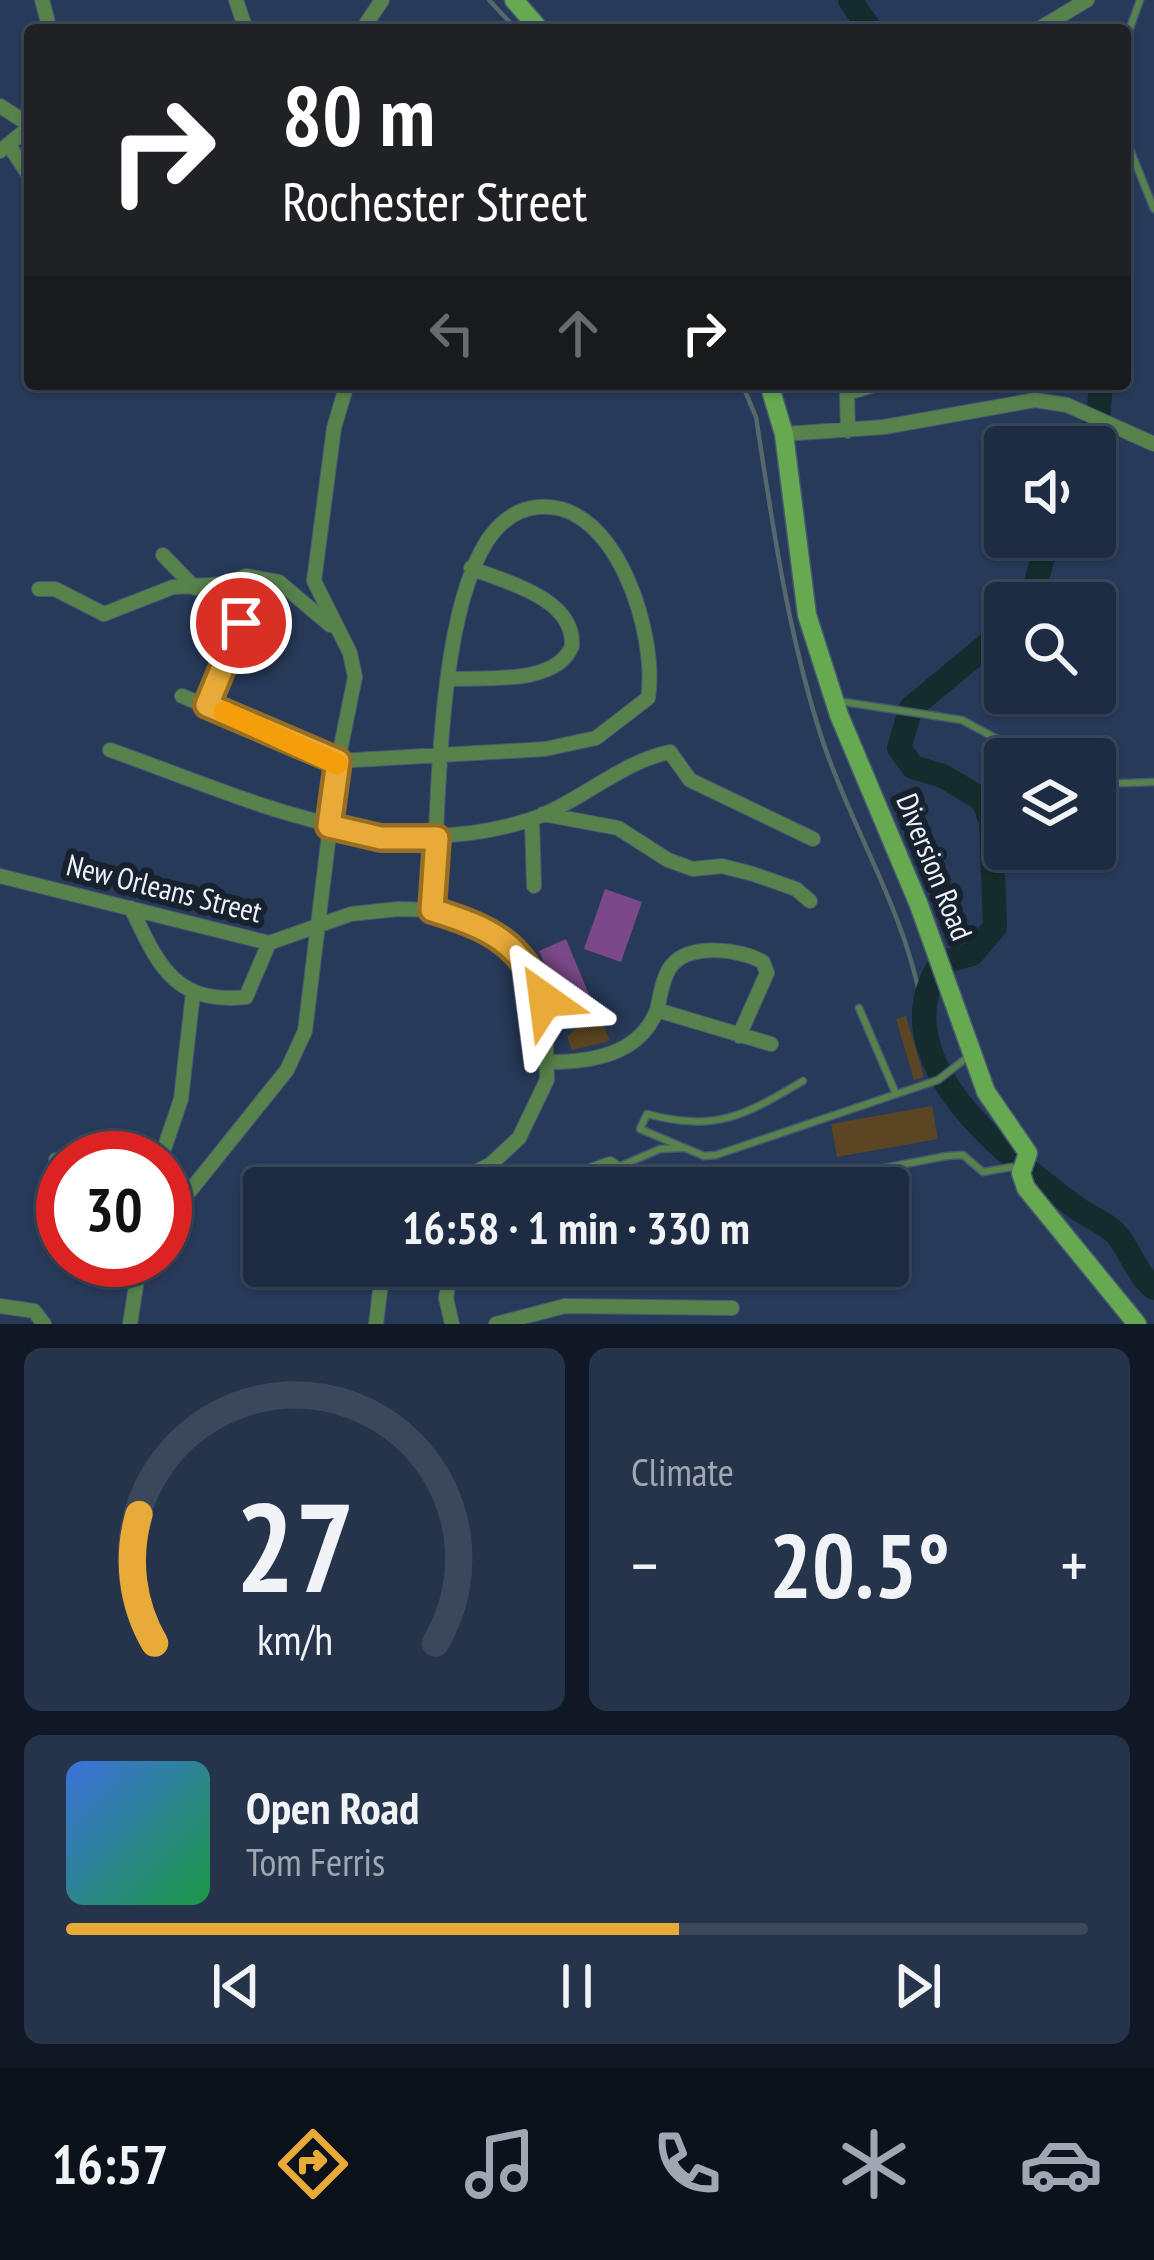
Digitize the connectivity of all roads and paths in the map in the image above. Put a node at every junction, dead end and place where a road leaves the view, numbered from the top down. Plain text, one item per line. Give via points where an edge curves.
1 (514, 0) edge
2 (1088, 0) edge
3 (535, 24) edge
4 (1047, 24) edge
5 (1131, 158) edge
6 (1154, 209) edge
7 (345, 390) edge
8 (771, 390) edge
9 (857, 390) edge
10 (848, 431) junction
11 (784, 434) junction
12 (1154, 444) edge
13 (163, 555) dead end
14 (471, 568) junction
15 (195, 588) junction
16 (38, 589) dead end
17 (241, 623) dead end
18 (339, 631) junction
19 (448, 679) junction
20 (182, 696) dead end
21 (834, 701) junction
22 (207, 705) junction
23 (995, 738) edge
24 (110, 750) dead end
25 (444, 757) junction
26 (338, 761) junction
27 (1154, 782) edge
28 (1116, 783) edge
29 (538, 817) junction
30 (329, 826) junction
31 (437, 838) junction
32 (813, 839) dead end
33 (0, 876) edge
34 (534, 886) dead end
35 (810, 901) dead end
36 (131, 908) junction
37 (432, 910) junction
38 (315, 930) junction
39 (269, 943) junction
40 (193, 993) junction
41 (860, 1008) dead end
42 (656, 1010) junction
43 (739, 1036) junction
44 (771, 1044) dead end
45 (972, 1053) junction
46 (550, 1062) junction
47 (803, 1081) dead end
48 (896, 1094) junction
49 (171, 1131) edge
50 (686, 1148) junction
51 (1023, 1164) junction
52 (487, 1167) edge
53 (595, 1167) edge
54 (618, 1167) joint
55 (889, 1167) edge
56 (192, 1183) edge
57 (136, 1287) edge
58 (380, 1287) edge
59 (448, 1287) edge
60 (0, 1306) edge
61 (732, 1308) dead end
62 (42, 1319) edge
63 (130, 1324) edge
64 (376, 1324) edge
65 (452, 1324) edge
66 (496, 1324) edge
67 (1137, 1324) edge

1 - 3 street
2 - 4 street
5 - 6 lane
7 - 18 street via 314,581
8 - 11 street, Diversion Road
9 - 10 street via 847,393
10 - 11 street
10 - 12 street via 1036,400
11 - 21 street, Diversion Road via 807,614
13 - 15 street
14 - 19 street
14 - 19 street via 547,601 572,632 572,646 554,667
14 - 25 street via 512,514 569,509 608,547 646,627 653,670 648,698 596,738
15 - 16 street via 173,587 104,614 55,589
15 - 18 street via 265,578
17 - 22 street
18 - 26 street via 355,676
19 - 25 street
20 - 22 street
21 - 23 lane via 962,720
21 - 45 street, Diversion Road
22 - 26 street
24 - 30 street
25 - 26 street
25 - 31 street
26 - 30 street
27 - 28 lane
29 - 31 street
29 - 32 street via 670,752 690,780
29 - 34 street
29 - 35 street via 618,828 668,860 753,874
30 - 31 street via 381,838
30 - 38 street
31 - 37 street
33 - 36 street, New Orleans Street
36 - 39 street, New Orleans Street
36 - 40 street via 167,976
37 - 38 street, New Orleans Street via 351,914
37 - 46 street, New Orleans Street via 504,940 530,964 545,1000
38 - 39 street, New Orleans Street
38 - 56 street via 305,1031 287,1070
39 - 40 street via 246,997
40 - 49 street
41 - 48 lane
42 - 43 street
42 - 43 street via 672,964 689,955 750,954 767,974
42 - 46 street via 631,1047
43 - 44 street
45 - 48 lane via 938,1080
45 - 51 street, Diversion Road
46 - 52 street, New Orleans Street via 519,1138
47 - 50 lane via 740,1119 640,1118 640,1129
48 - 50 lane via 716,1155
50 - 54 lane via 660,1149
51 - 55 lane via 983,1172 963,1155
51 - 67 street, Diversion Road via 1051,1222
53 - 54 street
57 - 63 street
58 - 64 street
59 - 65 street
60 - 62 street
61 - 66 street via 565,1306

